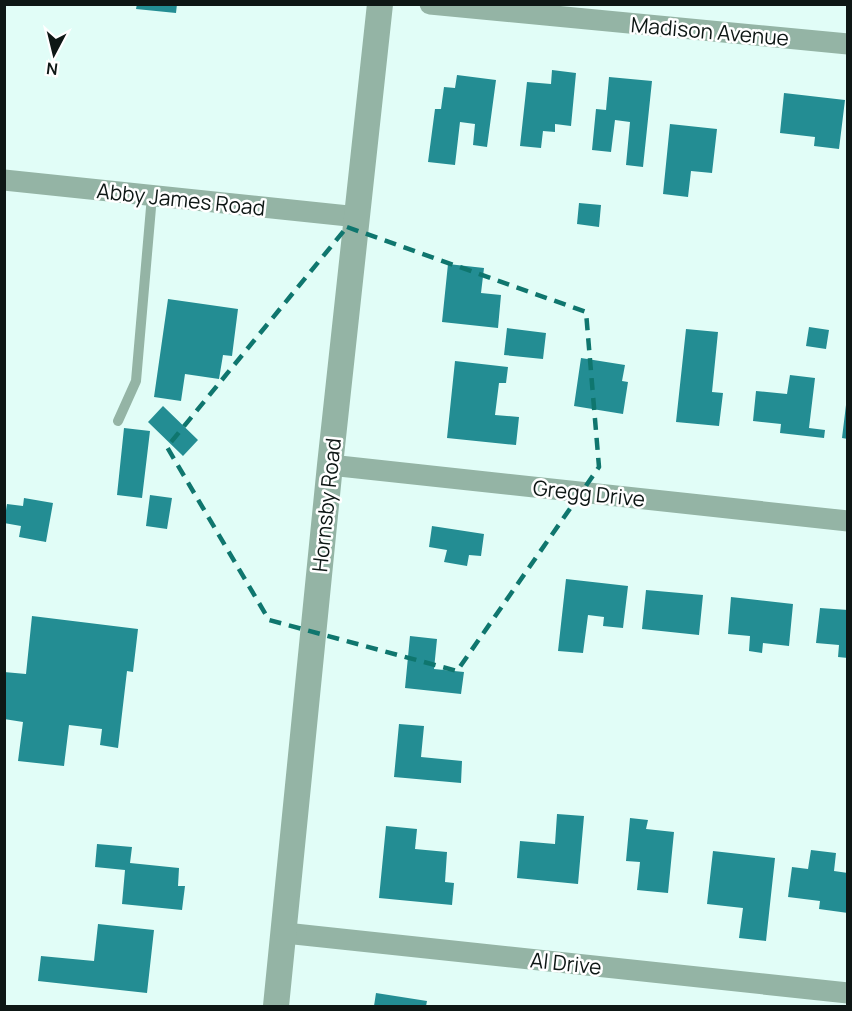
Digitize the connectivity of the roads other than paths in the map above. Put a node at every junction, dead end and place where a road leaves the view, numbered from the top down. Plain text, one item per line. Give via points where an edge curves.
1 (380, 4) edge
2 (430, 4) edge
3 (848, 44) edge
4 (4, 180) edge
5 (152, 196) junction
6 (358, 217) junction
7 (118, 421) dead end
8 (330, 465) junction
9 (848, 521) edge
10 (285, 933) junction
11 (848, 993) edge
12 (276, 1006) edge

1 - 6 street, Hornsby Road
2 - 3 street, Madison Avenue
4 - 5 street, Abby James Road
5 - 6 street, Abby James Road
5 - 7 lane via 136,381
6 - 8 street, Hornsby Road
8 - 9 street, Gregg Drive
8 - 10 street, Hornsby Road
10 - 11 street, Al Drive
10 - 12 street, Hornsby Road

